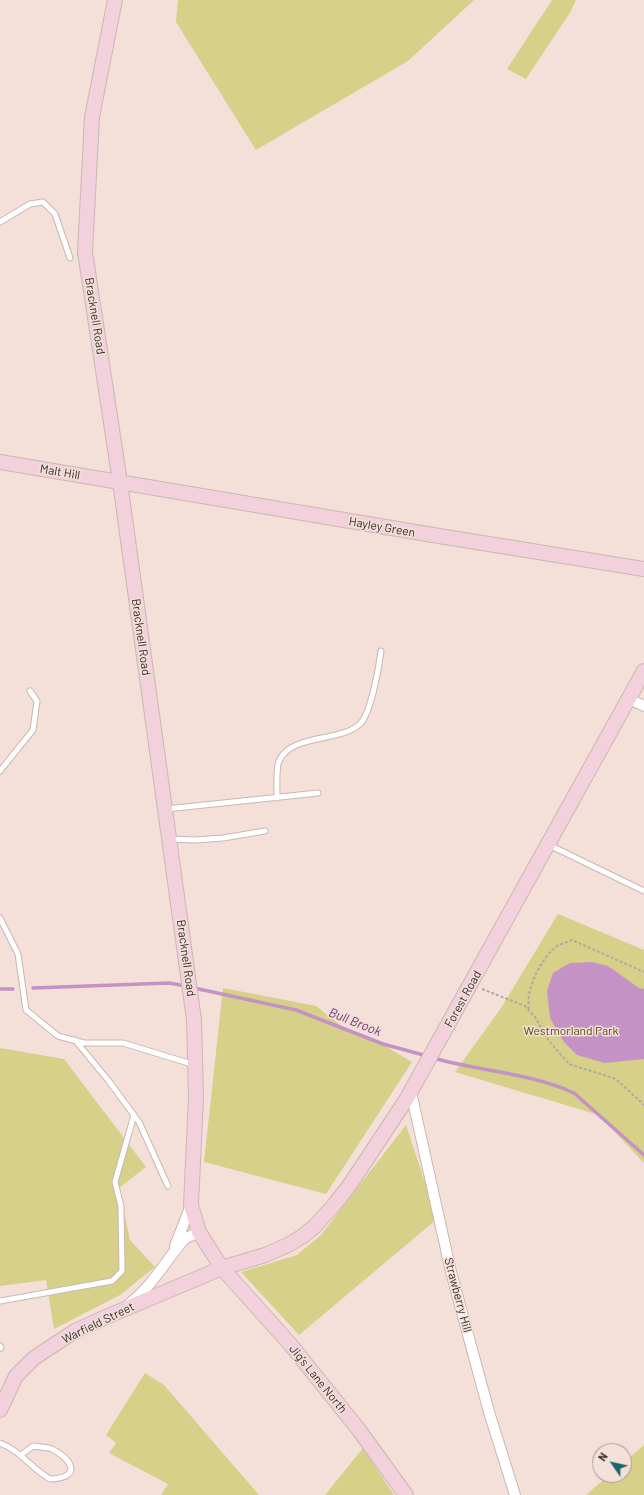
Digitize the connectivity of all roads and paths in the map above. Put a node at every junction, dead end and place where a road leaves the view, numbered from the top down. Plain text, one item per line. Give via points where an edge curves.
1 (115, 0) edge
2 (0, 222) edge
3 (70, 258) dead end
4 (0, 462) edge
5 (120, 482) junction
6 (644, 569) edge
7 (381, 651) dead end
8 (644, 671) edge
9 (30, 691) dead end
10 (629, 699) junction
11 (644, 706) edge
12 (0, 771) edge
13 (318, 793) dead end
14 (277, 798) junction
15 (165, 809) junction
16 (265, 831) dead end
17 (169, 839) junction
18 (549, 845) junction
19 (644, 891) edge
20 (0, 918) edge
21 (644, 972) edge
22 (471, 985) junction
23 (530, 1011) junction
24 (75, 1040) junction
25 (195, 1065) junction
26 (411, 1092) junction
27 (644, 1105) edge
28 (134, 1115) junction
29 (168, 1186) dead end
30 (191, 1205) junction
31 (199, 1232) junction
32 (171, 1256) junction
33 (222, 1268) junction
34 (0, 1301) edge
35 (117, 1312) junction
36 (0, 1410) edge
37 (0, 1443) edge
38 (20, 1455) junction
39 (406, 1495) edge
40 (515, 1495) edge

1 - 5 main road, Bracknell Road via 92,117 85,252
2 - 3 lane via 30,204 43,202 55,214
4 - 5 main road, Malt Hill
5 - 6 main road, Hayley Green
5 - 15 main road, Bracknell Road
7 - 14 lane via 365,717 360,724 347,731 295,745 288,751 278,762
8 - 10 main road, Forest Road
9 - 12 lane via 37,702 33,730
10 - 11 street
10 - 18 main road, Forest Road
13 - 14 lane
14 - 15 lane
15 - 17 main road, Bracknell Road
16 - 17 lane via 223,838
17 - 25 main road, Bracknell Road via 194,1020
18 - 19 lane
18 - 22 main road, Forest Road
20 - 24 lane via 18,954 26,1010 58,1036
21 - 23 path via 572,940 557,946 539,966 531,986 528,1001
22 - 23 path via 525,1006
22 - 26 main road, Forest Road
23 - 27 path via 548,1041 569,1064 616,1079
24 - 25 lane via 84,1043 123,1043
24 - 28 lane
25 - 30 main road, Bracknell Road
26 - 33 main road, Forest Road via 349,1186 315,1226 293,1242 265,1255
26 - 40 street, Strawberry Hill via 451,1272 489,1412
28 - 29 lane
28 - 34 lane via 115,1182 121,1206 122,1272 112,1281
30 - 31 main road, Bracknell Road
30 - 32 street
31 - 32 street via 186,1238
31 - 33 main road, Bracknell Road
32 - 35 street via 138,1297
33 - 35 main road, Warfield Street
33 - 39 main road, Jig's Lane North via 290,1344 359,1430
35 - 36 main road, Warfield Street via 75,1331 34,1358 16,1376
37 - 38 lane
38 - 38 lane via 50,1479 70,1473 69,1462 51,1449 33,1446

